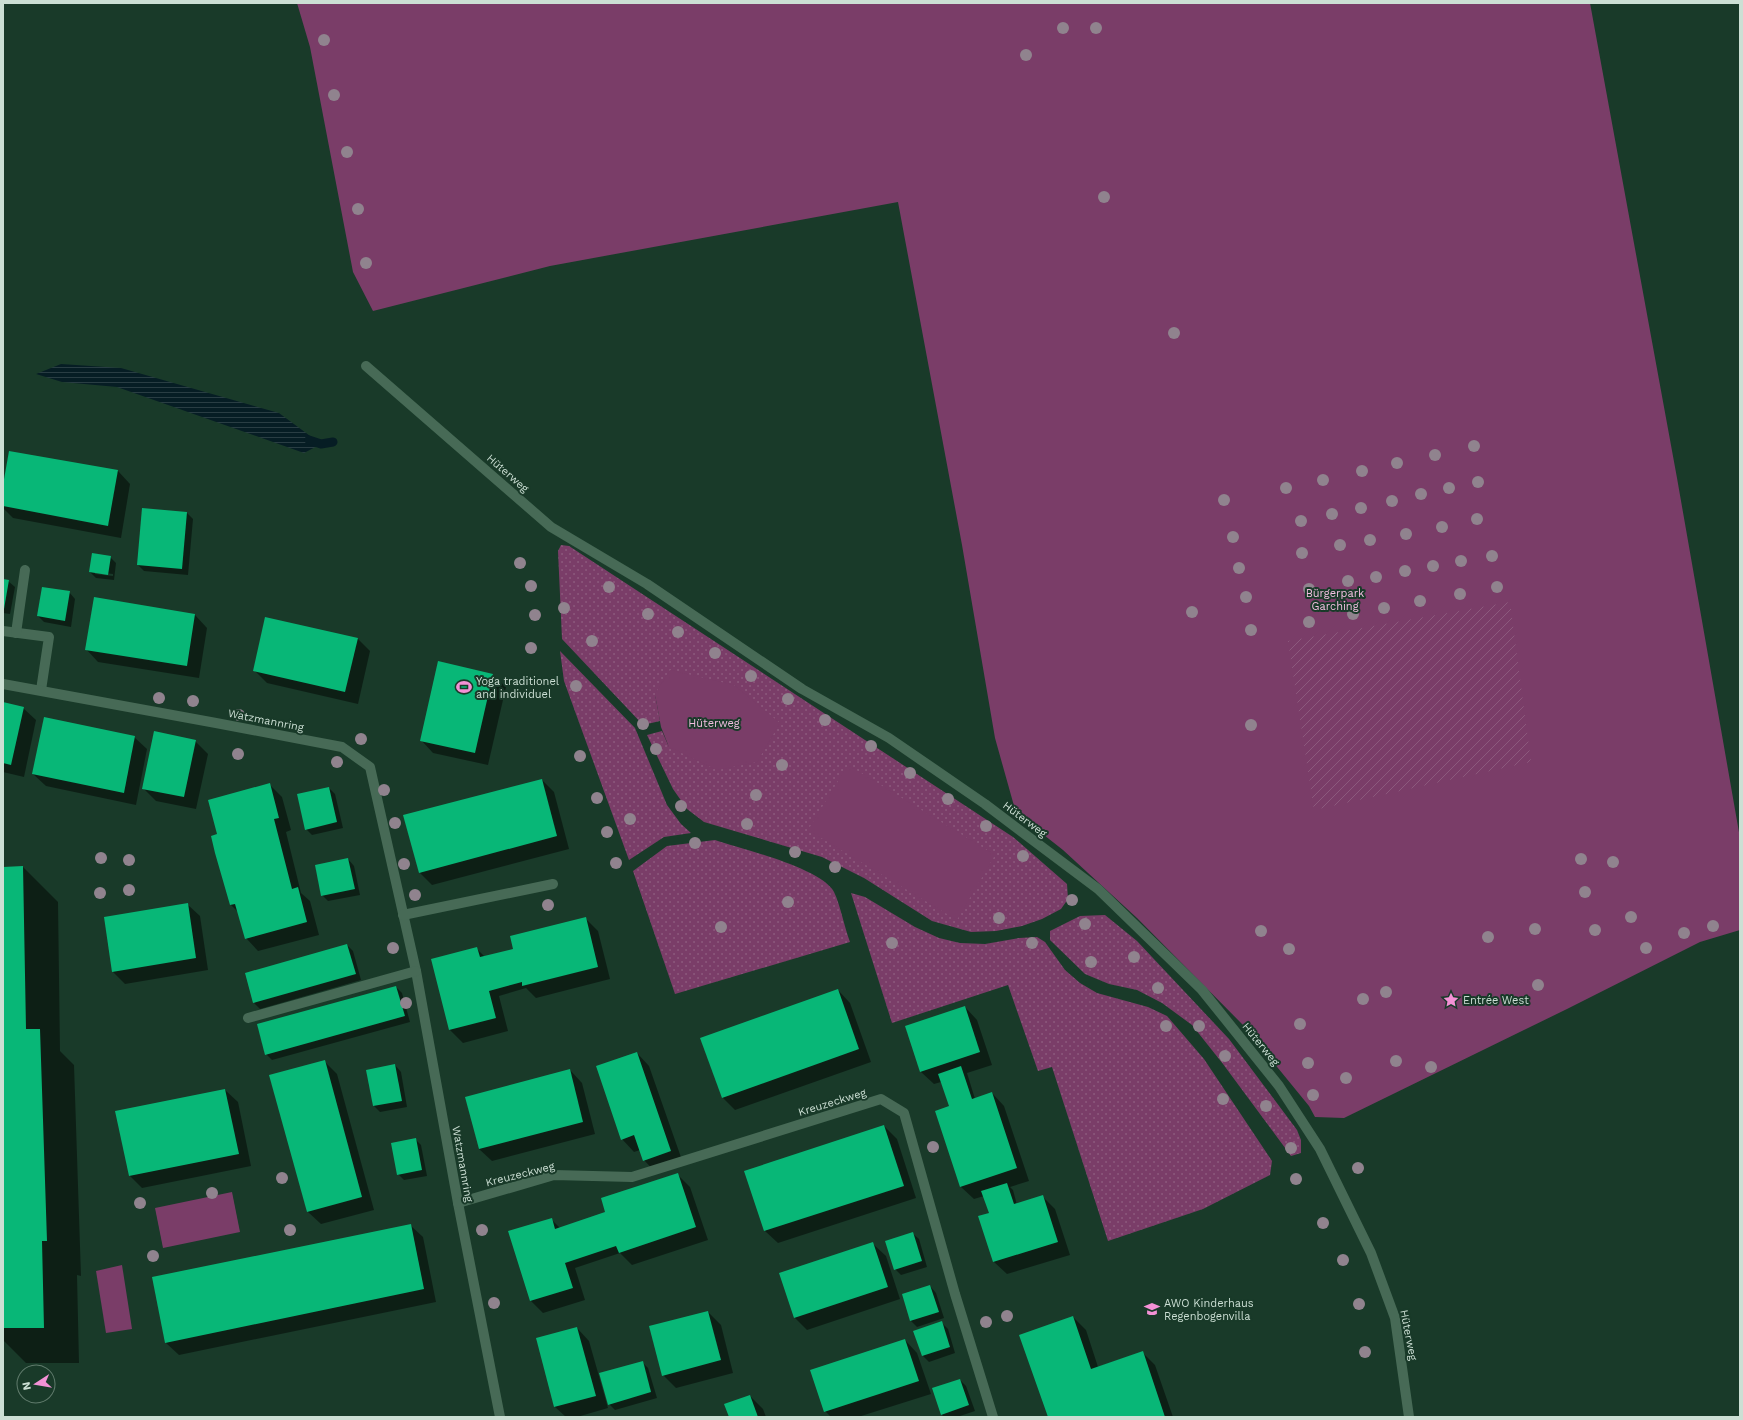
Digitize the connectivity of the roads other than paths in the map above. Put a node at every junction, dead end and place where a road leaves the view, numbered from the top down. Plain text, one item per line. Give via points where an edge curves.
1 (366, 366) dead end
2 (25, 570) dead end
3 (3, 631) edge
4 (16, 633) junction
5 (3, 684) edge
6 (41, 690) junction
7 (553, 884) dead end
8 (403, 915) junction
9 (416, 971) junction
10 (248, 1018) dead end
11 (458, 1203) junction
12 (500, 1417) edge
13 (993, 1417) edge
14 (1409, 1417) edge

1 - 14 street, Hüterweg via 551,527 647,584 802,689 890,738 985,804 1098,889 1202,990 1279,1086 1320,1148 1371,1253 1395,1318
2 - 4 street
3 - 4 street
4 - 6 street via 49,637
5 - 6 street, Watzmannring
6 - 8 street, Watzmannring via 342,747 370,767
7 - 8 street
8 - 9 street, Watzmannring
9 - 10 street
9 - 11 street, Watzmannring
11 - 12 street, Watzmannring
11 - 13 street, Kreuzeckweg via 554,1175 632,1177 881,1099 904,1112

